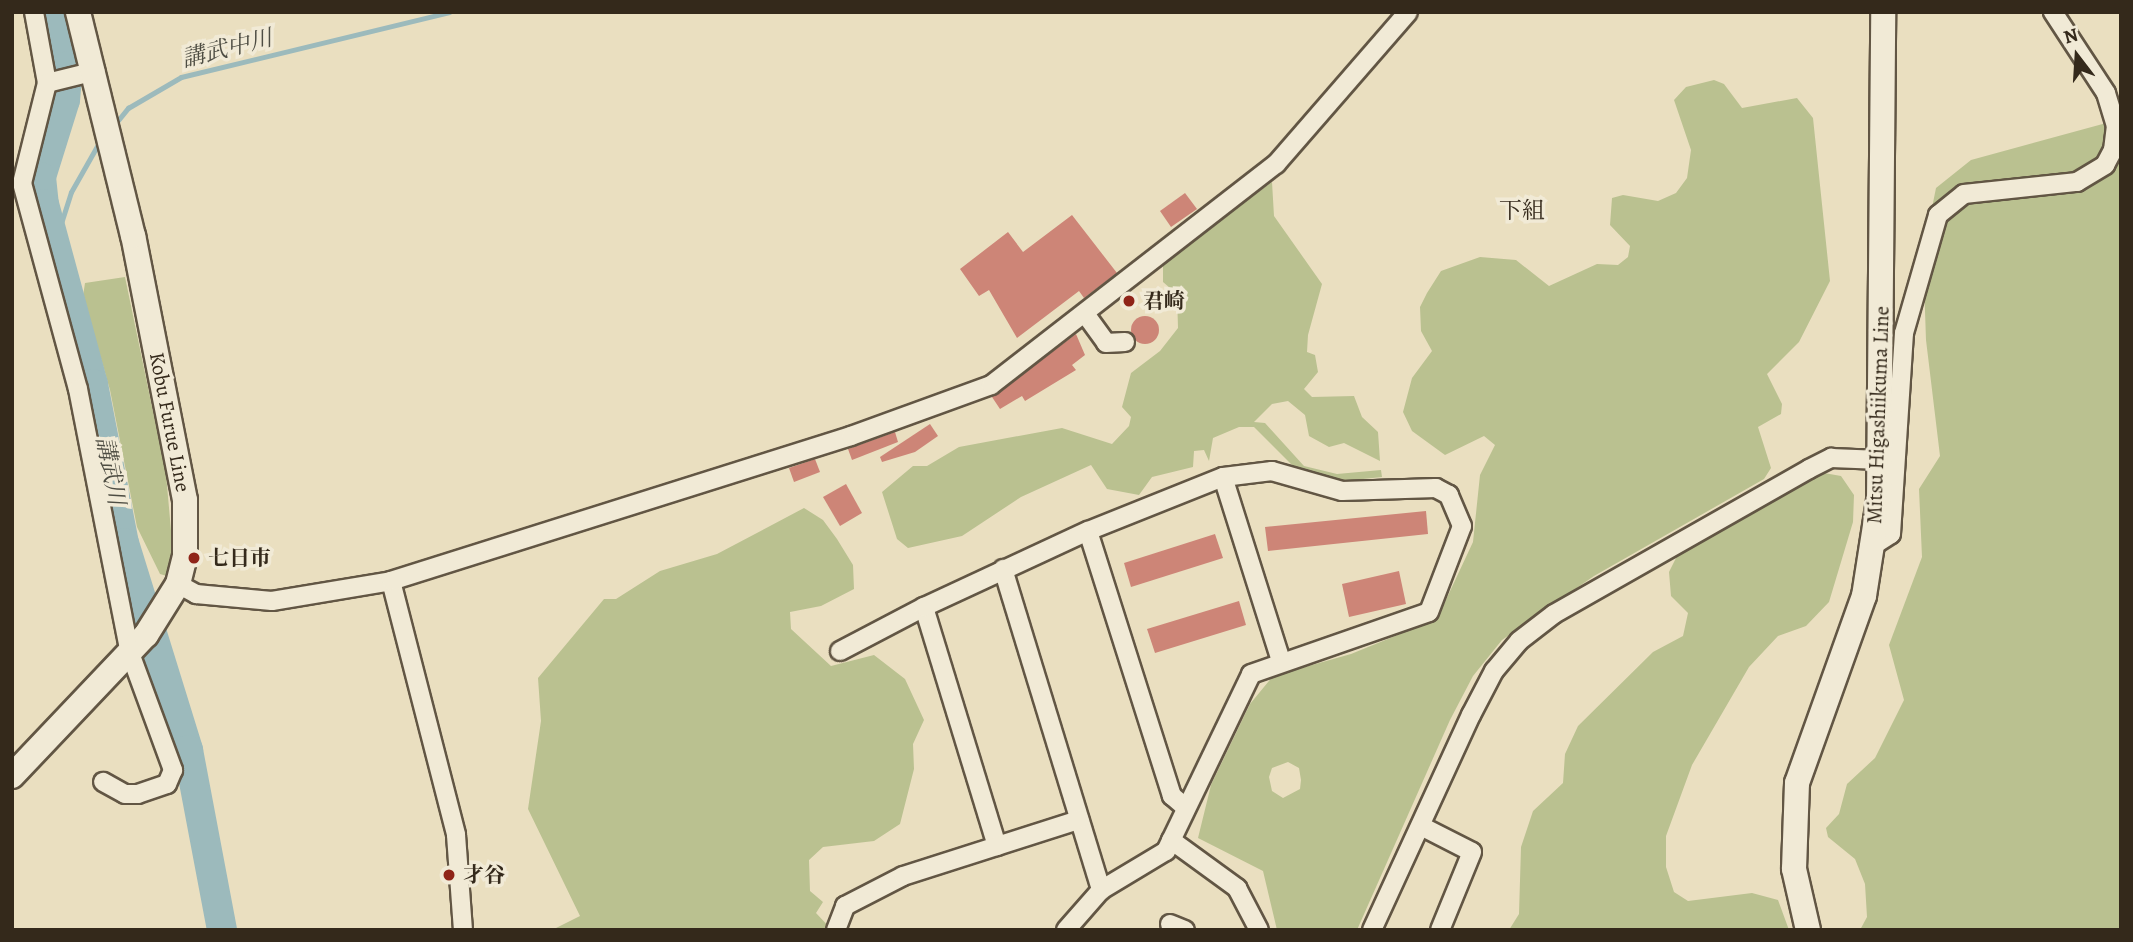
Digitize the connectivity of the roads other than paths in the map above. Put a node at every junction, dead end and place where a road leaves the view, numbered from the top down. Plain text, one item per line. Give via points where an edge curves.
1 (34, 12) edge
2 (78, 12) edge
3 (1408, 12) edge
4 (1883, 12) edge
5 (2053, 12) edge
6 (85, 74) junction
7 (51, 83) junction
8 (17, 185) edge
9 (1086, 315) junction
10 (1125, 342) dead end
11 (1881, 460) junction
12 (1223, 477) junction
13 (1088, 531) junction
14 (1874, 545) junction
15 (1003, 569) junction
16 (391, 581) junction
17 (174, 593) junction
18 (925, 607) junction
19 (133, 650) junction
20 (840, 651) dead end
21 (1281, 661) junction
22 (12, 776) edge
23 (103, 782) dead end
24 (1184, 806) junction
25 (1079, 820) junction
26 (1421, 826) junction
27 (1171, 841) junction
28 (997, 846) junction
29 (1101, 890) junction
30 (463, 930) edge
31 (836, 930) edge
32 (1066, 930) edge
33 (1259, 930) edge
34 (1371, 930) edge
35 (1440, 930) edge
36 (1808, 930) edge

1 - 7 street
2 - 6 main road, Kobu Furue Line
3 - 9 street via 1276,164
4 - 11 main road, Mitsu Higashiikuma Line
5 - 14 street via 2106,93 2116,126 2113,150 2105,165 2077,183 1964,194 1938,215 1903,333 1891,534
6 - 7 street
6 - 17 main road, Kobu Furue Line via 106,114 113,143 185,500 186,542
7 - 8 street
8 - 19 street via 78,389
9 - 10 street via 1106,342
9 - 16 street via 991,385 851,436
11 - 14 main road, Mitsu Higashiikuma Line
11 - 26 street via 1831,458 1809,469 1554,614 1519,641 1494,671
12 - 13 street
12 - 21 street
12 - 21 street via 1272,471 1342,491 1436,488 1450,495 1459,510 1462,526 1429,612
13 - 15 street
13 - 24 street via 1172,796
14 - 36 main road, Mitsu Higashiikuma Line via 1864,596 1797,783 1794,869
15 - 18 street
15 - 25 street
16 - 17 street via 272,601
16 - 30 street via 456,835
17 - 19 main road, Kobu Furue Line
18 - 20 street
18 - 28 street
19 - 22 main road, Kobu Furue Line
19 - 23 street via 167,744 173,775 163,786 132,795
21 - 24 street via 1251,674 1243,685
24 - 27 street
25 - 28 street
25 - 29 street
26 - 34 street
26 - 35 street via 1472,852
27 - 29 street via 1154,861
27 - 33 street via 1237,888
28 - 31 street via 869,892 845,906
29 - 32 street

